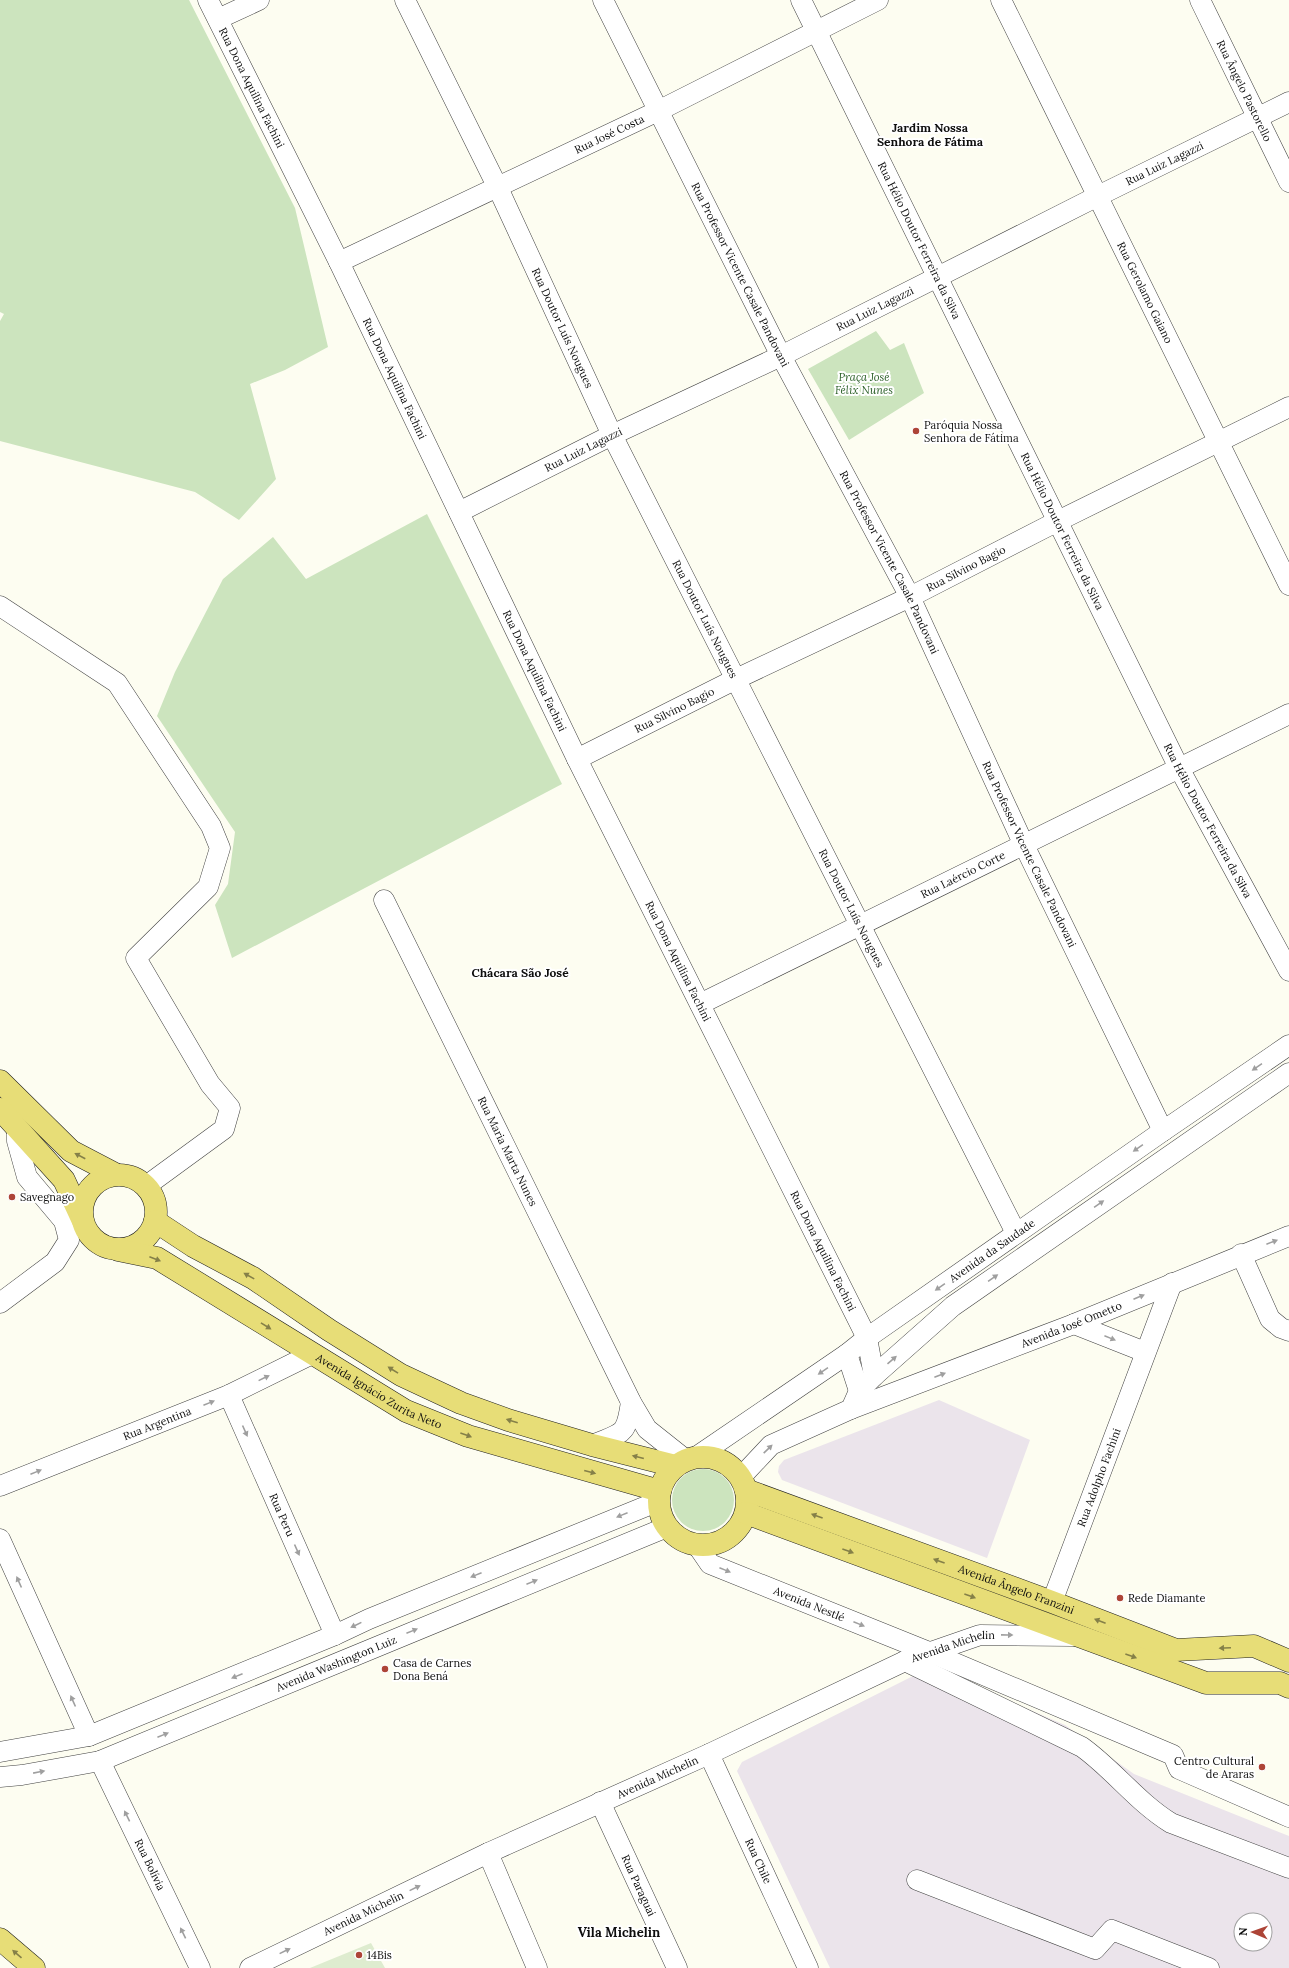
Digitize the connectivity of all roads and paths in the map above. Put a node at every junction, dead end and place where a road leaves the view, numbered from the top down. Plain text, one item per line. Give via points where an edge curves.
1 (208, 0) edge
2 (259, 0) edge
3 (405, 0) edge
4 (603, 0) edge
5 (801, 0) edge
6 (878, 0) edge
7 (1001, 0) edge
8 (1200, 0) edge
9 (218, 20) junction
10 (817, 31) junction
11 (1289, 102) edge
12 (658, 111) junction
13 (1257, 118) junction
14 (1289, 182) edge
15 (498, 188) junction
16 (1098, 196) junction
17 (339, 262) junction
18 (936, 277) junction
19 (781, 356) junction
20 (1289, 407) edge
21 (612, 435) junction
22 (1218, 442) junction
23 (459, 512) junction
24 (1058, 522) junction
25 (1289, 585) edge
26 (910, 598) junction
27 (0, 606) edge
28 (736, 680) junction
29 (1289, 714) edge
30 (577, 759) junction
31 (1179, 768) junction
32 (1023, 843) junction
33 (384, 900) dead end
34 (860, 924) junction
35 (1289, 971) edge
36 (700, 1004) junction
37 (1289, 1045) edge
38 (1289, 1073) edge
39 (0, 1081) edge
40 (0, 1109) edge
41 (17, 1127) junction
42 (1162, 1131) junction
43 (115, 1174) junction
44 (146, 1186) junction
45 (82, 1220) junction
46 (155, 1221) junction
47 (1016, 1233) junction
48 (1289, 1236) edge
49 (118, 1250) junction
50 (1242, 1254) junction
51 (1172, 1283) junction
52 (0, 1304) edge
53 (1074, 1324) junction
54 (1289, 1331) edge
55 (867, 1338) junction
56 (1145, 1352) junction
57 (312, 1354) junction
58 (847, 1354) junction
59 (874, 1376) junction
60 (229, 1395) junction
61 (855, 1400) junction
62 (631, 1402) junction
63 (592, 1446) junction
64 (686, 1461) junction
65 (743, 1484) junction
66 (0, 1486) edge
67 (659, 1496) junction
68 (746, 1513) junction
69 (667, 1527) junction
70 (0, 1539) edge
71 (697, 1545) junction
72 (1052, 1602) junction
73 (335, 1636) junction
74 (1077, 1636) junction
75 (1254, 1646) junction
76 (929, 1652) junction
77 (905, 1661) junction
78 (1289, 1661) edge
79 (1251, 1682) junction
80 (1289, 1687) edge
81 (89, 1736) junction
82 (0, 1752) edge
83 (709, 1754) junction
84 (100, 1761) junction
85 (0, 1777) edge
86 (600, 1802) junction
87 (1289, 1817) edge
88 (488, 1853) junction
89 (1289, 1868) edge
90 (917, 1880) dead end
91 (0, 1939) edge
92 (34, 1968) edge
93 (200, 1968) edge
94 (250, 1968) edge
95 (537, 1968) edge
96 (677, 1968) edge
97 (808, 1968) edge
98 (1209, 1968) edge

1 - 9 street, Rua Dona Aquilina Fachini
2 - 9 street
3 - 15 street, Rua Doutor Luís Nougues
4 - 12 street, Rua Professor Vicente Casale Pandovani
5 - 10 street, Rua Hélio Doutor Ferreira da Silva
6 - 10 street, Rua José Costa
7 - 16 street, Rua Gerolamo Gaiano
8 - 13 street, Rua Ângelo Pastorello
9 - 17 street, Rua Dona Aquilina Fachini
10 - 12 street, Rua José Costa
10 - 18 street, Rua Hélio Doutor Ferreira da Silva
11 - 13 street, Rua Luiz Lagazzi
12 - 15 street, Rua José Costa
12 - 19 street, Rua Professor Vicente Casale Pandovani
13 - 14 street, Rua Ângelo Pastorello
13 - 16 street, Rua Luiz Lagazzi
15 - 17 street, Rua José Costa
15 - 21 street, Rua Doutor Luís Nougues
16 - 18 street, Rua Luiz Lagazzi
16 - 22 street, Rua Gerolamo Gaiano
17 - 23 street, Rua Dona Aquilina Fachini
18 - 19 street, Rua Luiz Lagazzi
18 - 24 street, Rua Hélio Doutor Ferreira da Silva
19 - 21 street, Rua Luiz Lagazzi
19 - 26 street, Rua Professor Vicente Casale Pandovani
20 - 22 street, Rua Silvino Bagio
21 - 23 street, Rua Luiz Lagazzi
21 - 28 street, Rua Doutor Luís Nougues
22 - 24 street, Rua Silvino Bagio
22 - 25 street, Rua Gerolamo Gaiano
23 - 30 street, Rua Dona Aquilina Fachini
24 - 26 street, Rua Silvino Bagio
24 - 31 street, Rua Hélio Doutor Ferreira da Silva
26 - 28 street, Rua Silvino Bagio
26 - 32 street, Rua Professor Vicente Casale Pandovani
27 - 44 street via 117,683 211,826 220,848 208,887 136,958 210,1084 230,1108 224,1129
28 - 30 street, Rua Silvino Bagio
28 - 34 street, Rua Doutor Luís Nougues
29 - 31 street, Rua Laércio Corte
30 - 36 street, Rua Dona Aquilina Fachini
31 - 32 street, Rua Laércio Corte
31 - 35 street, Rua Hélio Doutor Ferreira da Silva
32 - 34 street, Rua Laércio Corte
32 - 42 street, Rua Professor Vicente Casale Pandovani
33 - 62 street, Rua Maria Marta Nunes
34 - 36 street, Rua Laércio Corte
34 - 47 street, Rua Doutor Luís Nougues
36 - 55 street, Rua Dona Aquilina Fachini
37 -> 42 street, Avenida da Saudade
59 -> 38 street via 953,1306
43 -> 39 main road via 71,1151
40 - 41 main road
41 - 45 main road via 64,1180
41 - 52 street via 17,1142 26,1177 64,1221 69,1240 55,1262
42 -> 47 street, Avenida da Saudade
43 - 44 main road via 137,1179
43 - 45 main road via 102,1178 92,1185 85,1196
44 - 46 main road via 153,1197
45 - 49 main road via 87,1232 95,1241
46 - 49 main road via 150,1233 141,1242 130,1248
63 -> 46 main road via 461,1403 401,1375 328,1330 253,1278 193,1246
47 -> 55 street, Avenida da Saudade
50 -> 48 street, Avenida José Ometto
49 -> 57 main road, Avenida Ignácio Zurita Neto via 157,1258
50 - 51 street, Avenida José Ometto
50 - 54 street via 1270,1319
53 -> 51 street, Avenida José Ometto
51 - 56 street, Rua Adolpho Fachini
53 -> 56 street
61 -> 53 street, Avenida José Ometto
55 - 58 street, Avenida da Saudade
55 - 59 street, Rua Dona Aquilina Fachini
56 - 72 street, Rua Adolpho Fachini
60 -> 57 street, Rua Argentina
57 -> 67 main road, Avenida Ignácio Zurita Neto via 406,1411 468,1436
58 - 61 street
58 -> 64 street, Avenida da Saudade
59 - 61 street
66 -> 60 street, Rua Argentina
60 -> 73 street, Rua Peru
65 -> 61 street via 771,1445
62 - 63 street via 628,1424 622,1433
62 - 64 street, Rua Maria Marta Nunes via 647,1428
64 -> 63 main road
64 - 65 main road via 709,1457 721,1460 732,1467
64 - 67 main road via 665,1477
65 - 68 main road via 748,1502
72 -> 65 main road, Avenida Ângelo Franzini
67 - 69 main road via 660,1510
67 -> 73 street via 376,1616
68 - 71 main road via 741,1525 722,1542
68 -> 74 main road, Avenida Ângelo Franzini
69 - 71 main road via 685,1542
84 -> 69 street, Avenida Washington Luiz
81 -> 70 street
71 -> 76 street, Avenida Nestlé via 710,1564
75 -> 72 main road, Avenida Ângelo Franzini via 1176,1650
73 -> 81 street
76 -> 74 street, Avenida Michelin via 980,1635
74 -> 79 main road, Avenida Ângelo Franzini via 1206,1683
75 - 78 main road, Avenida Ângelo Franzini
75 - 79 main road
76 - 77 street, Avenida Michelin
76 - 87 street, Avenida Nestlé via 1173,1755 1179,1769
77 - 83 street, Avenida Michelin
77 - 89 street via 1082,1747 1094,1755 1155,1813 1171,1822
79 - 80 main road, Avenida Ângelo Franzini via 1280,1683
81 - 82 street
83 - 86 street, Avenida Michelin
83 - 97 street, Rua Chile
85 -> 84 street, Avenida Washington Luiz
93 -> 84 street, Rua Bolívia
86 - 88 street, Avenida Michelin
86 - 96 street, Rua Paraguai
94 -> 88 street, Avenida Michelin
88 - 95 street
90 - 98 street via 1095,1949 1112,1930
92 -> 91 main road

